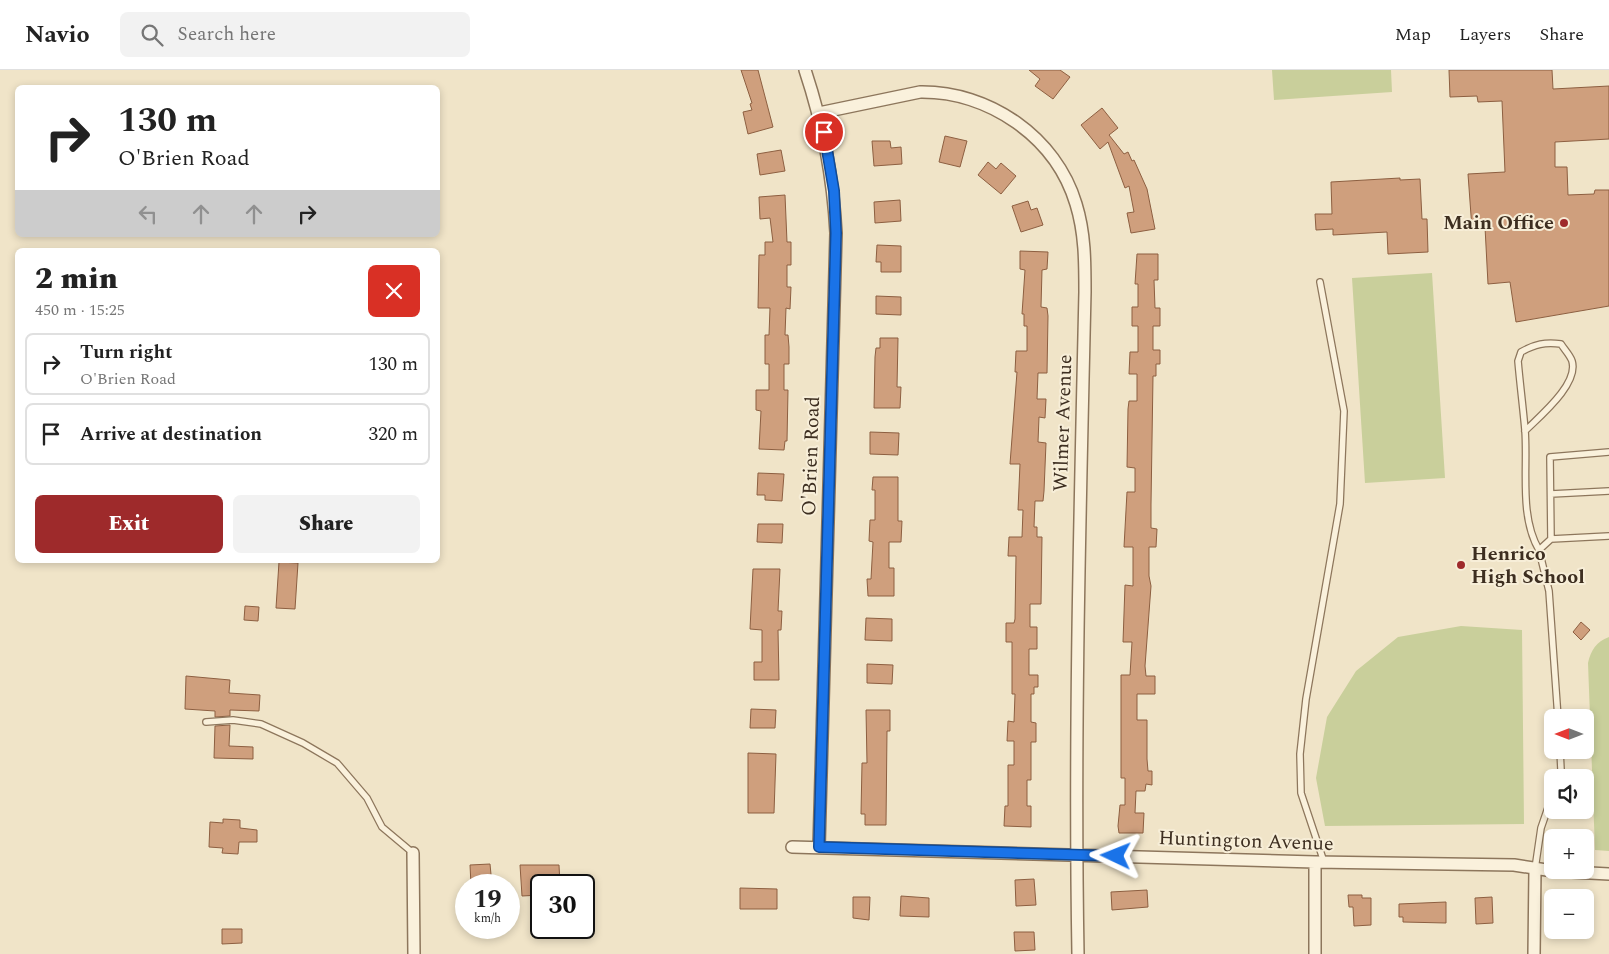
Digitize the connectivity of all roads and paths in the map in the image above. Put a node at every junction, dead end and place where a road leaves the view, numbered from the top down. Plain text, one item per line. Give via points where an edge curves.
1 (805, 70) edge
2 (819, 113) junction
3 (1320, 282) dead end
4 (1525, 431) junction
5 (1609, 452) edge
6 (1609, 491) edge
7 (1551, 494) junction
8 (1609, 536) edge
9 (1551, 539) junction
10 (1539, 550) junction
11 (1557, 709) edge
12 (206, 722) dead end
13 (1544, 819) edge
14 (792, 847) dead end
15 (819, 847) junction
16 (414, 853) joint
17 (1076, 855) junction
18 (1319, 862) junction
19 (1535, 869) junction
20 (1609, 874) edge
21 (414, 954) edge
22 (1078, 954) edge
23 (1315, 954) edge
24 (1534, 954) edge

1 - 2 street, O'Brien Road
2 - 15 street, O'Brien Road via 834,191 836,233
2 - 17 street, Wilmer Avenue via 920,92 935,91 971,99 1007,116 1040,142 1067,181 1076,204 1085,260 1085,292
3 - 18 lane via 1344,411 1340,504 1306,699 1300,754 1300,793
4 - 4 lane via 1570,381 1572,361 1561,344 1546,342 1521,352 1518,361
4 - 10 lane via 1528,510 1533,539
5 - 7 lane via 1550,456
6 - 7 lane
7 - 9 lane
8 - 9 lane
9 - 10 lane
10 - 11 lane via 1549,591
12 - 16 lane via 233,720 261,724 337,763 368,798 382,827
13 - 19 lane
14 - 15 street, Huntington Avenue
15 - 17 street, Huntington Avenue
16 - 21 street
17 - 18 street, Huntington Avenue
17 - 22 street, Wilmer Avenue
18 - 19 street, Huntington Avenue via 1514,865
18 - 23 street
19 - 20 street, Huntington Avenue
19 - 24 street

